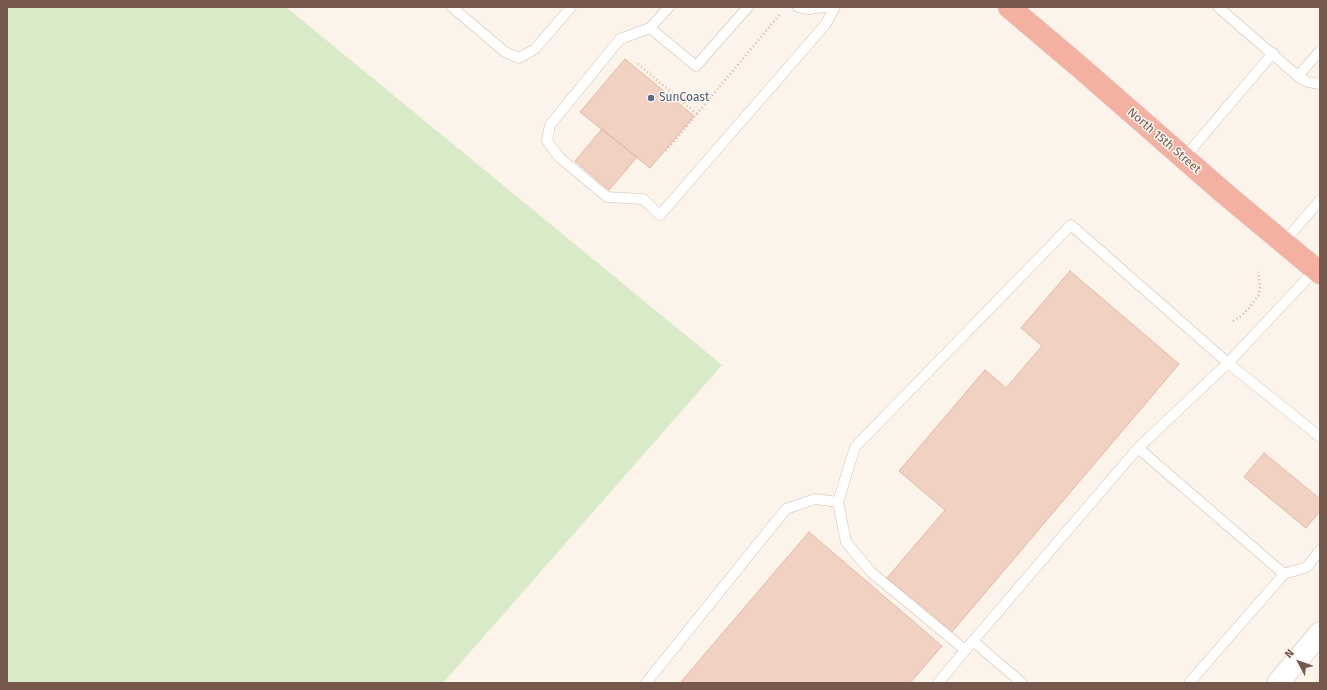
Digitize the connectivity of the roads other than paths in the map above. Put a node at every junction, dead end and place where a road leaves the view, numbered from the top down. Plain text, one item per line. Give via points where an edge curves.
1 (452, 7) edge
2 (571, 7) edge
3 (669, 7) edge
4 (748, 7) edge
5 (798, 7) edge
6 (825, 7) edge
7 (835, 7) edge
8 (1009, 7) edge
9 (1218, 7) edge
10 (650, 28) junction
11 (1320, 51) edge
12 (1273, 53) junction
13 (1298, 76) junction
14 (1320, 84) edge
15 (1184, 158) junction
16 (1320, 200) edge
17 (1284, 242) junction
18 (1318, 271) edge
19 (1228, 363) junction
20 (1320, 437) edge
21 (1138, 448) junction
22 (838, 502) junction
23 (1320, 550) edge
24 (1284, 574) junction
25 (1320, 633) edge
26 (973, 641) junction
27 (965, 650) junction
28 (646, 683) edge
29 (938, 683) edge
30 (1022, 683) edge
31 (1189, 683) edge
32 (1278, 683) edge

1 - 2 lane via 505,52 519,58 535,49
3 - 10 lane
4 - 10 lane via 696,66
5 - 6 lane
7 - 10 lane via 825,25 660,215 643,199 607,197 559,157 547,141 550,125 620,39
8 - 15 highway, North 15th Street
9 - 12 lane
11 - 13 lane
12 - 13 lane
12 - 15 lane
13 - 14 lane via 1308,82
15 - 17 highway, North 15th Street
16 - 17 lane
17 - 18 highway, North 15th Street
18 - 19 lane
19 - 20 lane
19 - 21 lane
19 - 22 lane via 1071,225 855,447
21 - 24 lane
21 - 26 lane
22 - 27 lane via 846,542 871,572
22 - 28 lane via 815,499 786,509
23 - 24 lane via 1307,566
24 - 31 lane
25 - 32 street
26 - 27 lane
26 - 30 lane
27 - 29 lane

